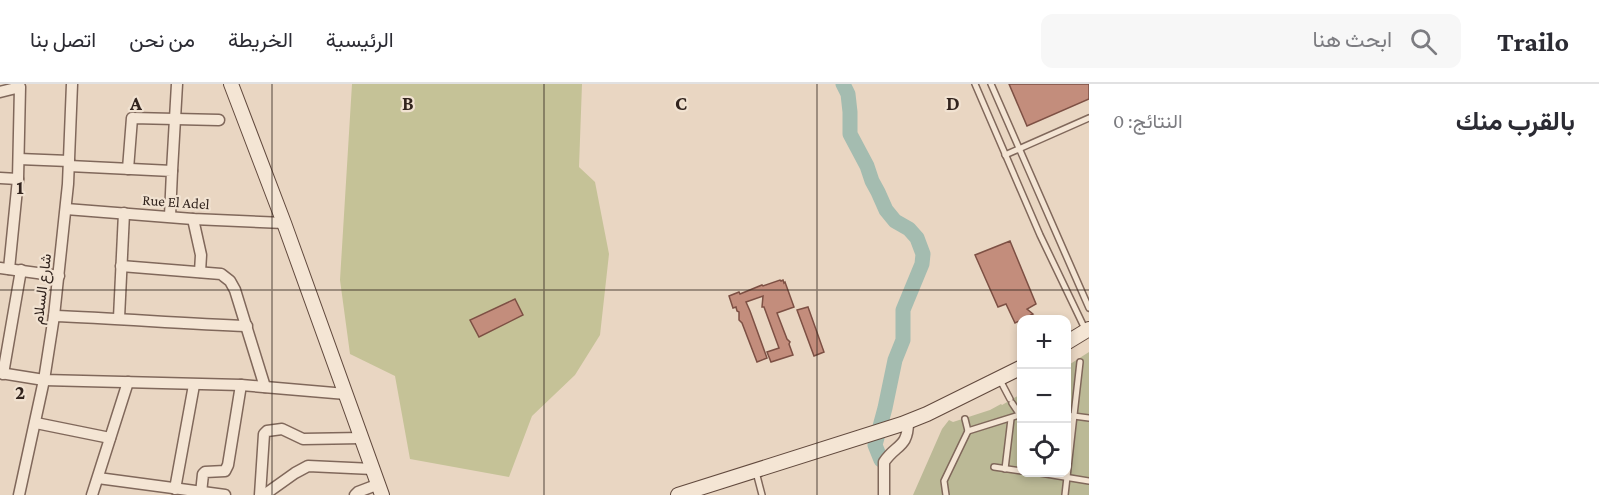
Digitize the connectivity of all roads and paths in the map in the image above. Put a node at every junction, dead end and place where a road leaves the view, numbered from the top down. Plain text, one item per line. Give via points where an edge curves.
1 (72, 84) edge
2 (177, 84) edge
3 (231, 84) edge
4 (975, 84) edge
5 (991, 84) edge
6 (994, 91) junction
7 (0, 92) edge
8 (981, 97) junction
9 (1089, 118) edge
10 (175, 119) junction
11 (219, 120) dead end
12 (1020, 148) junction
13 (1005, 155) junction
14 (19, 159) junction
15 (69, 164) junction
16 (128, 169) junction
17 (172, 171) junction
18 (0, 178) edge
19 (18, 179) junction
20 (66, 209) junction
21 (124, 213) junction
22 (170, 216) junction
23 (193, 219) junction
24 (284, 222) junction
25 (1054, 230) junction
26 (1040, 236) junction
27 (121, 266) junction
28 (4, 268) edge
29 (21, 270) junction
30 (200, 272) junction
31 (59, 276) junction
32 (1089, 308) edge
33 (54, 315) junction
34 (119, 318) junction
35 (247, 326) junction
36 (1087, 330) edge
37 (1071, 340) edge
38 (1080, 362) dead end
39 (1018, 369) edge
40 (1, 373) edge
41 (999, 379) junction
42 (44, 380) junction
43 (128, 382) junction
44 (194, 385) junction
45 (241, 385) junction
46 (265, 387) junction
47 (346, 394) junction
48 (1012, 403) junction
49 (1017, 406) edge
50 (1017, 412) edge
51 (1071, 416) edge
52 (1074, 416) junction
53 (1017, 418) edge
54 (1089, 418) edge
55 (965, 419) dead end
56 (1011, 419) junction
57 (36, 423) junction
58 (905, 423) junction
59 (968, 431) junction
60 (1071, 436) edge
61 (110, 438) junction
62 (362, 438) junction
63 (994, 467) dead end
64 (373, 469) junction
65 (1005, 469) junction
66 (1017, 470) edge
67 (756, 471) junction
68 (1071, 476) edge
69 (1065, 477) edge
70 (98, 478) junction
71 (1089, 481) edge
72 (176, 489) junction
73 (380, 489) edge
74 (158, 491) edge
75 (201, 493) junction
76 (19, 495) edge
77 (92, 495) edge
78 (225, 495) edge
79 (262, 495) edge
80 (355, 495) edge
81 (678, 495) edge
82 (762, 495) edge
83 (884, 495) edge
84 (946, 495) edge
85 (1065, 495) edge

1 - 15 street, شارع السلام
2 - 10 street
3 - 24 main road
4 - 8 lane
5 - 6 lane
6 - 8 lane
6 - 12 lane
7 - 14 street via 20,87
8 - 13 lane
9 - 12 lane
10 - 11 street
10 - 16 street via 132,118
10 - 17 street
12 - 13 lane
12 - 25 lane
13 - 26 lane
14 - 15 street
14 - 19 street
15 - 16 street
15 - 20 street, شارع السلام
16 - 17 street
17 - 22 street
18 - 19 street
19 - 28 street
20 - 21 street, Rue El Adel
20 - 31 street, شارع السلام
21 - 22 street, Rue El Adel
21 - 27 street
22 - 23 street, Rue El Adel
23 - 24 street, Rue El Adel
23 - 30 street via 201,255
24 - 47 main road
25 - 26 lane
25 - 32 lane
26 - 36 lane
27 - 30 street
27 - 34 street
28 - 29 street
29 - 31 street
29 - 40 street
30 - 35 street via 221,274 230,281
31 - 33 street, شارع السلام
33 - 34 street
33 - 42 street, شارع السلام
34 - 35 street
35 - 46 street
36 - 37 main road
38 - 52 lane
39 - 41 main road
40 - 42 street
41 - 48 lane
41 - 58 main road
42 - 43 street
42 - 57 street, شارع السلام
43 - 44 street
43 - 61 street
44 - 45 street
44 - 72 street
45 - 46 street
45 - 75 street via 228,465 225,471 203,474
46 - 47 street
47 - 62 main road
48 - 49 lane
48 - 50 lane
51 - 52 lane
52 - 54 lane
52 - 60 lane
53 - 56 lane
55 - 59 lane
56 - 59 lane
56 - 65 lane
57 - 61 street
57 - 76 street, شارع السلام
58 - 67 main road
58 - 83 street via 906,438 884,462
59 - 84 lane via 944,481
61 - 70 street
62 - 64 main road
62 - 79 street via 303,439 282,429 267,431
63 - 65 lane
64 - 73 main road
64 - 79 street via 308,466
65 - 66 lane
67 - 81 main road
67 - 82 lane
68 - 71 lane
69 - 85 lane
70 - 74 street
70 - 77 street
72 - 74 street
72 - 75 street
73 - 80 street
75 - 78 street

